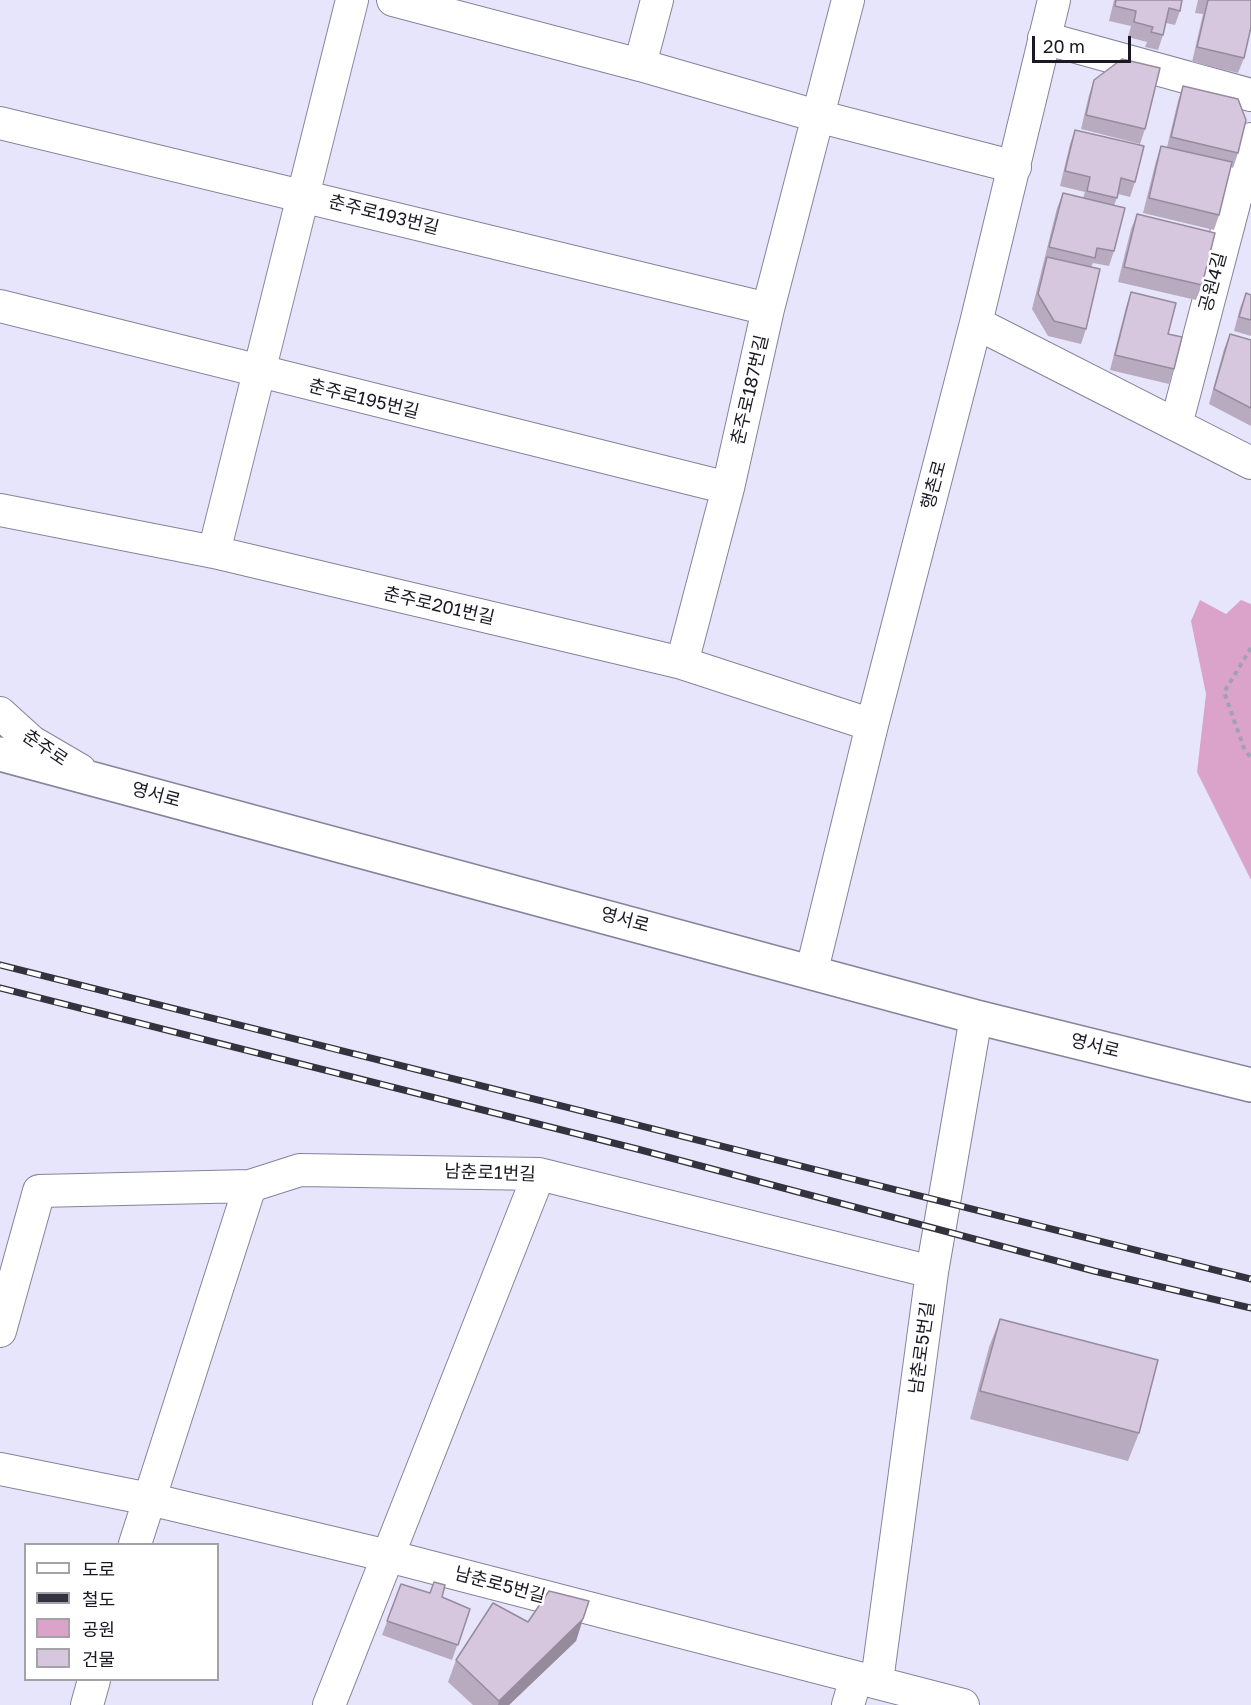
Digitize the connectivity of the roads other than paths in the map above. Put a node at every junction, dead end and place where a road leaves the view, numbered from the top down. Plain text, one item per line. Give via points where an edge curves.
1 (352, 0) edge
2 (393, 0) edge
3 (657, 0) edge
4 (848, 0) edge
5 (1054, 0) edge
6 (1044, 38) junction
7 (640, 65) junction
8 (1251, 95) edge
9 (817, 116) junction
10 (0, 123) edge
11 (1251, 139) edge
12 (1015, 167) junction
13 (303, 196) junction
14 (0, 306) edge
15 (768, 309) junction
16 (976, 323) junction
17 (259, 373) junction
18 (1176, 425) junction
19 (1251, 463) edge
20 (728, 488) junction
21 (0, 510) edge
22 (214, 552) junction
23 (682, 663) junction
24 (0, 713) edge
25 (872, 725) junction
26 (0, 754) edge
27 (93, 778) junction
28 (812, 970) junction
29 (976, 1017) junction
30 (1251, 1085) edge
31 (539, 1173) junction
32 (250, 1186) junction
33 (932, 1272) junction
34 (0, 1331) edge
35 (0, 1469) edge
36 (149, 1499) junction
37 (136, 1543) edge
38 (388, 1556) junction
39 (94, 1681) edge
40 (861, 1688) edge
41 (87, 1705) edge
42 (329, 1705) edge
43 (963, 1705) edge

1 - 13 street
2 - 7 street
3 - 7 street
4 - 9 street, 춘주로187번길
5 - 6 street, 행촌로
6 - 8 street
6 - 12 street, 행촌로
7 - 9 street
9 - 12 street
9 - 15 street, 춘주로187번길
10 - 13 street, 춘주로193번길
11 - 18 street, 공원4길
12 - 16 street, 행촌로
13 - 15 street, 춘주로193번길
13 - 17 street
14 - 17 street, 춘주로195번길
15 - 20 street, 춘주로187번길
16 - 18 street
16 - 25 street, 행촌로
17 - 20 street, 춘주로195번길
17 - 22 street
18 - 19 street
20 - 23 street, 춘주로187번길
21 - 22 street, 춘주로201번길
22 - 23 street, 춘주로201번길
23 - 25 street, 춘주로201번길
24 - 27 street, 춘주로 via 32,742
25 - 28 street, 행촌로
26 - 27 street, 영서로
27 - 28 street, 영서로
28 - 29 street, 영서로
29 - 30 street, 영서로
29 - 33 street, 남춘로5번길
31 - 32 street, 남춘로1번길 via 300,1170
31 - 33 street, 남춘로1번길
31 - 38 street
32 - 34 street, 남춘로1번길 via 39,1191
32 - 36 street
33 - 40 street, 남춘로5번길
35 - 36 street, 남춘로5번길
36 - 37 street
36 - 38 street, 남춘로5번길
38 - 40 street, 남춘로5번길
38 - 42 street
39 - 41 street
40 - 43 street, 남춘로5번길

